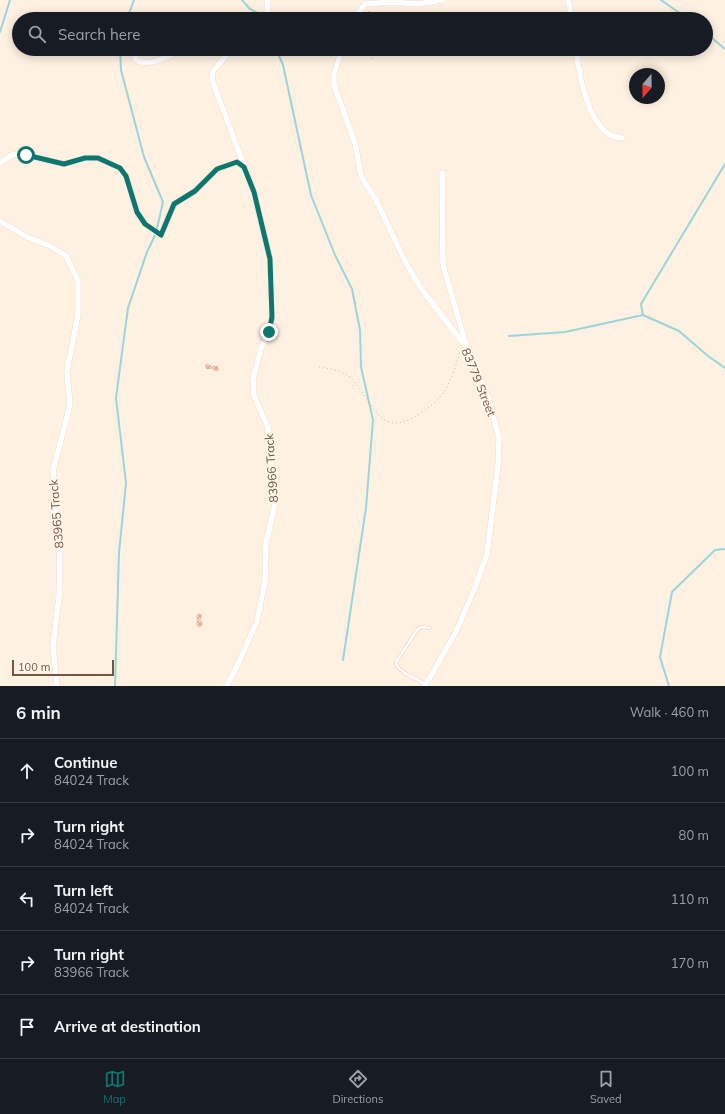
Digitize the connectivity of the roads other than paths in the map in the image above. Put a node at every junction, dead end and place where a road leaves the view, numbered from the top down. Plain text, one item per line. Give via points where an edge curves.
1 (267, 0) edge
2 (442, 0) edge
3 (568, 0) edge
4 (365, 3) edge
5 (267, 12) edge
6 (359, 12) edge
7 (571, 12) edge
8 (135, 56) edge
9 (167, 56) edge
10 (226, 56) edge
11 (340, 56) edge
12 (577, 56) edge
13 (622, 138) dead end
14 (0, 163) edge
15 (244, 167) junction
16 (442, 173) dead end
17 (0, 221) edge
18 (465, 345) junction
19 (430, 628) dead end
20 (425, 685) edge
21 (56, 686) edge
22 (227, 686) edge

1 - 5 street
2 - 4 street via 418,4
3 - 7 street
4 - 6 street
8 - 9 street via 138,62 142,63
10 - 15 street, 83966 Track via 213,71 212,80
11 - 18 street, 83779 Street via 334,74 334,86 355,143 361,176 420,287
12 - 13 street via 586,101 608,134
14 - 15 street via 18,154 59,164 85,158 105,160 124,171 137,212 145,224 161,235 174,204 195,191 217,169 237,162
15 - 22 street, 83966 Track via 254,192 270,259 272,317 253,379 254,396 267,425 271,442 270,470 275,497 266,542 262,601 247,644
16 - 18 street via 443,265
17 - 21 street, 83965 Track via 66,256 78,281 78,315 67,371 70,406 52,471 60,543 59,597 53,646
18 - 20 street, 83779 Street via 488,397 499,438 494,505 487,554 476,585 457,630
19 - 20 lane via 421,627 417,630 396,662 396,666

